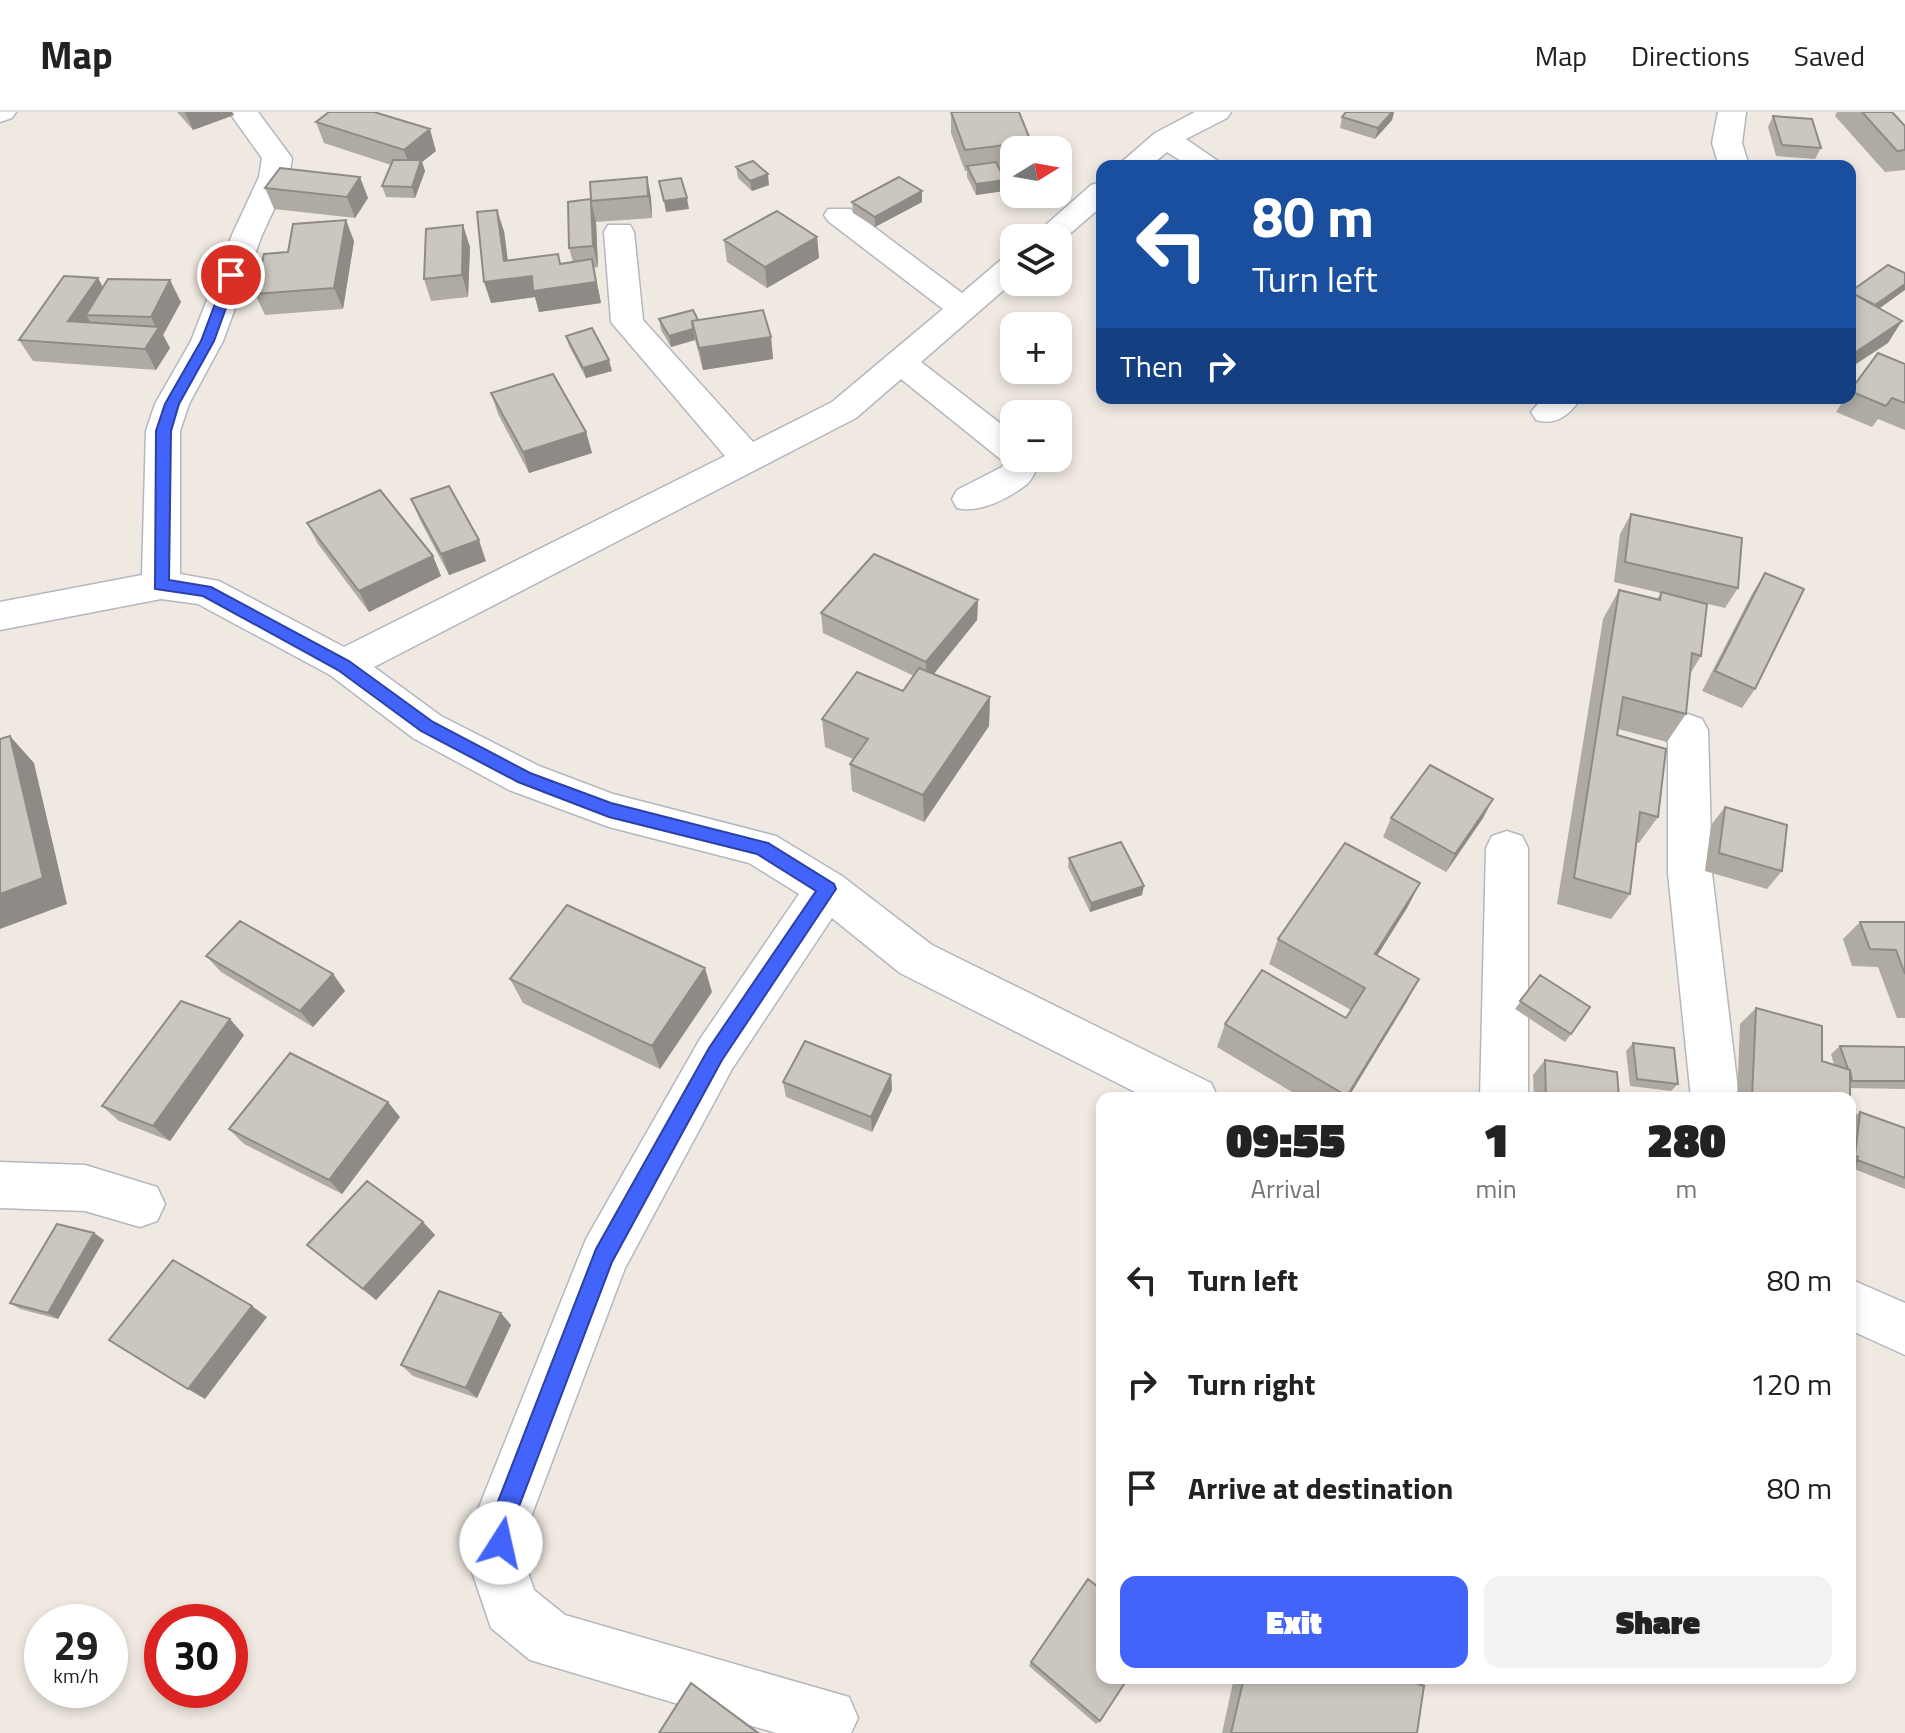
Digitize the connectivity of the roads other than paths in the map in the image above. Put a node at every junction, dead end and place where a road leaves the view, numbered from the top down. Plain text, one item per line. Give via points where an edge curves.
1 (243, 112) edge
2 (1217, 112) edge
3 (1732, 112) edge
4 (1165, 139) junction
5 (1139, 160) edge
6 (1200, 160) edge
7 (1732, 160) edge
8 (1096, 196) edge
9 (839, 215) dead end
10 (1063, 224) edge
11 (619, 232) dead end
12 (1000, 277) edge
13 (962, 308) junction
14 (899, 361) junction
15 (1000, 441) edge
16 (748, 459) junction
17 (1017, 472) edge
18 (970, 499) dead end
19 (161, 585) junction
20 (0, 616) edge
21 (344, 665) junction
22 (1688, 730) edge
23 (1507, 848) dead end
24 (827, 889) junction
25 (1182, 1092) edge
26 (1504, 1092) edge
27 (1714, 1092) edge
28 (0, 1185) edge
29 (140, 1204) dead end
30 (1856, 1307) edge
31 (1905, 1329) edge
32 (828, 1718) dead end

1 - 19 street via 277,158 274,177 207,341 163,431
2 - 4 street
3 - 7 street via 1727,143
4 - 5 street
4 - 6 street
8 - 10 street
9 - 13 street
11 - 16 street via 627,322
12 - 13 street
13 - 14 street
14 - 15 street
14 - 16 street via 844,410
16 - 21 street
17 - 18 street
19 - 20 street
19 - 21 street via 206,591
21 - 24 street via 427,727 524,778 609,810 761,848
22 - 27 street via 1690,873
23 - 26 street
24 - 25 street via 916,959
24 - 32 street via 716,1054 604,1256 503,1517 499,1569 511,1608 550,1640
28 - 29 street via 85,1188
30 - 31 street

